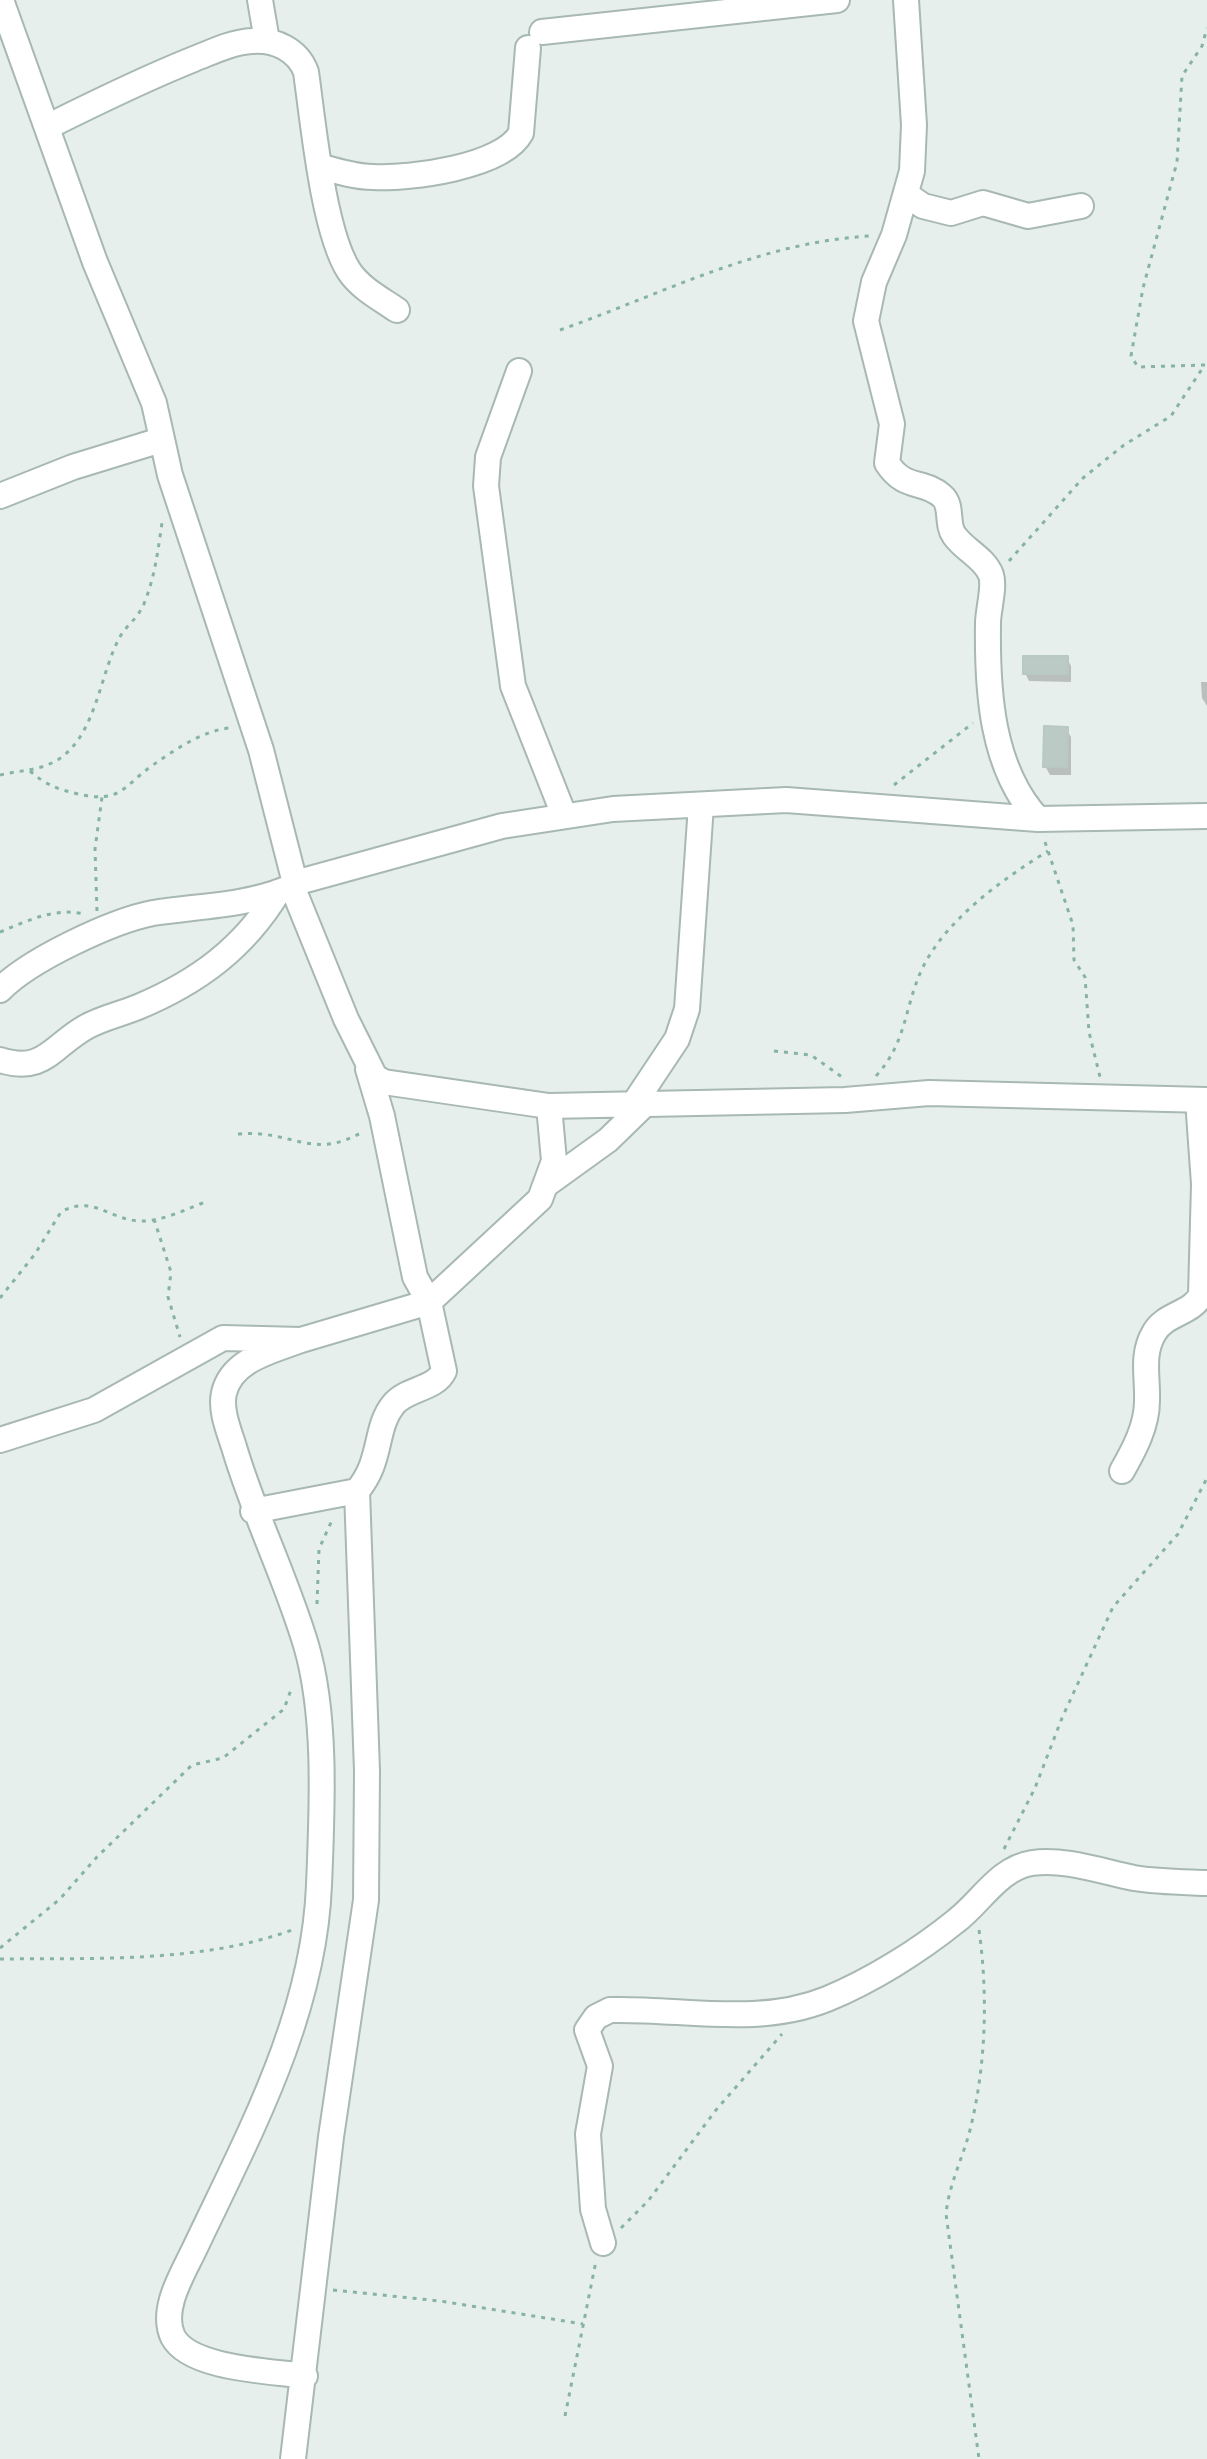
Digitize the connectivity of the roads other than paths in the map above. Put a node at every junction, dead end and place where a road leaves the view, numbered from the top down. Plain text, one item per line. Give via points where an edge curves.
1 (1, 0) edge
2 (260, 0) edge
3 (837, 0) edge
4 (906, 0) edge
5 (8, 40) edge
6 (267, 41) junction
7 (49, 126) junction
8 (319, 166) junction
9 (907, 195) junction
10 (1081, 206) dead end
11 (397, 310) dead end
12 (519, 371) dead end
13 (161, 440) junction
14 (0, 496) edge
15 (701, 805) junction
16 (564, 815) junction
17 (1207, 816) edge
18 (1038, 819) junction
19 (288, 887) junction
20 (0, 990) edge
21 (0, 1060) edge
22 (368, 1069) junction
23 (1203, 1100) edge
24 (638, 1105) junction
25 (549, 1106) junction
26 (547, 1184) junction
27 (429, 1302) junction
28 (301, 1340) junction
29 (0, 1440) edge
30 (1122, 1471) dead end
31 (352, 1493) junction
32 (253, 1511) junction
33 (1207, 1883) edge
34 (603, 2243) road end
35 (305, 2376) junction
36 (293, 2459) edge

1 - 5 street
2 - 6 street
3 - 8 street via 535,40 521,133 504,152 477,163 395,176
4 - 9 street via 914,125
5 - 7 street
6 - 7 street via 226,47 143,79
6 - 8 street via 301,59
7 - 13 street via 95,262 154,403
8 - 11 street via 349,271
9 - 10 street via 923,206 951,213 983,203 1028,216
9 - 18 street via 874,282 866,321 892,424 887,463 908,484 942,495 955,537 992,578 988,623 993,708 1008,776
12 - 16 street via 492,444 486,486 513,686
13 - 14 street
13 - 19 street via 253,726
15 - 16 street
15 - 18 street via 786,800
15 - 24 street via 687,1009 677,1039
16 - 19 street via 502,826
17 - 18 street
19 - 20 street via 201,909 132,918 80,940
19 - 21 street via 258,926 199,977 84,1028 34,1063
19 - 22 street
22 - 25 street via 384,1082
22 - 27 street via 415,1277
23 - 24 street via 846,1090
23 - 30 street via 1201,1295 1198,1303 1166,1319 1154,1332 1146,1351 1143,1422
24 - 25 street
24 - 26 street via 608,1140
25 - 26 street via 554,1161
26 - 27 street via 540,1199
27 - 28 street
27 - 31 street via 444,1373 404,1394 390,1408 374,1467
28 - 29 street via 229,1336 94,1410
28 - 32 street via 247,1361 232,1375 223,1395 224,1415
31 - 32 street
31 - 35 street via 367,1771 366,1900 331,2137
32 - 35 street via 306,1646 318,1726 318,1921 278,2072 191,2256 168,2322 185,2352 204,2360
33 - 34 street via 1032,1863 883,1968 801,2009 756,2014 610,2010 596,2017 587,2030 600,2066 588,2147 593,2209
35 - 36 street

